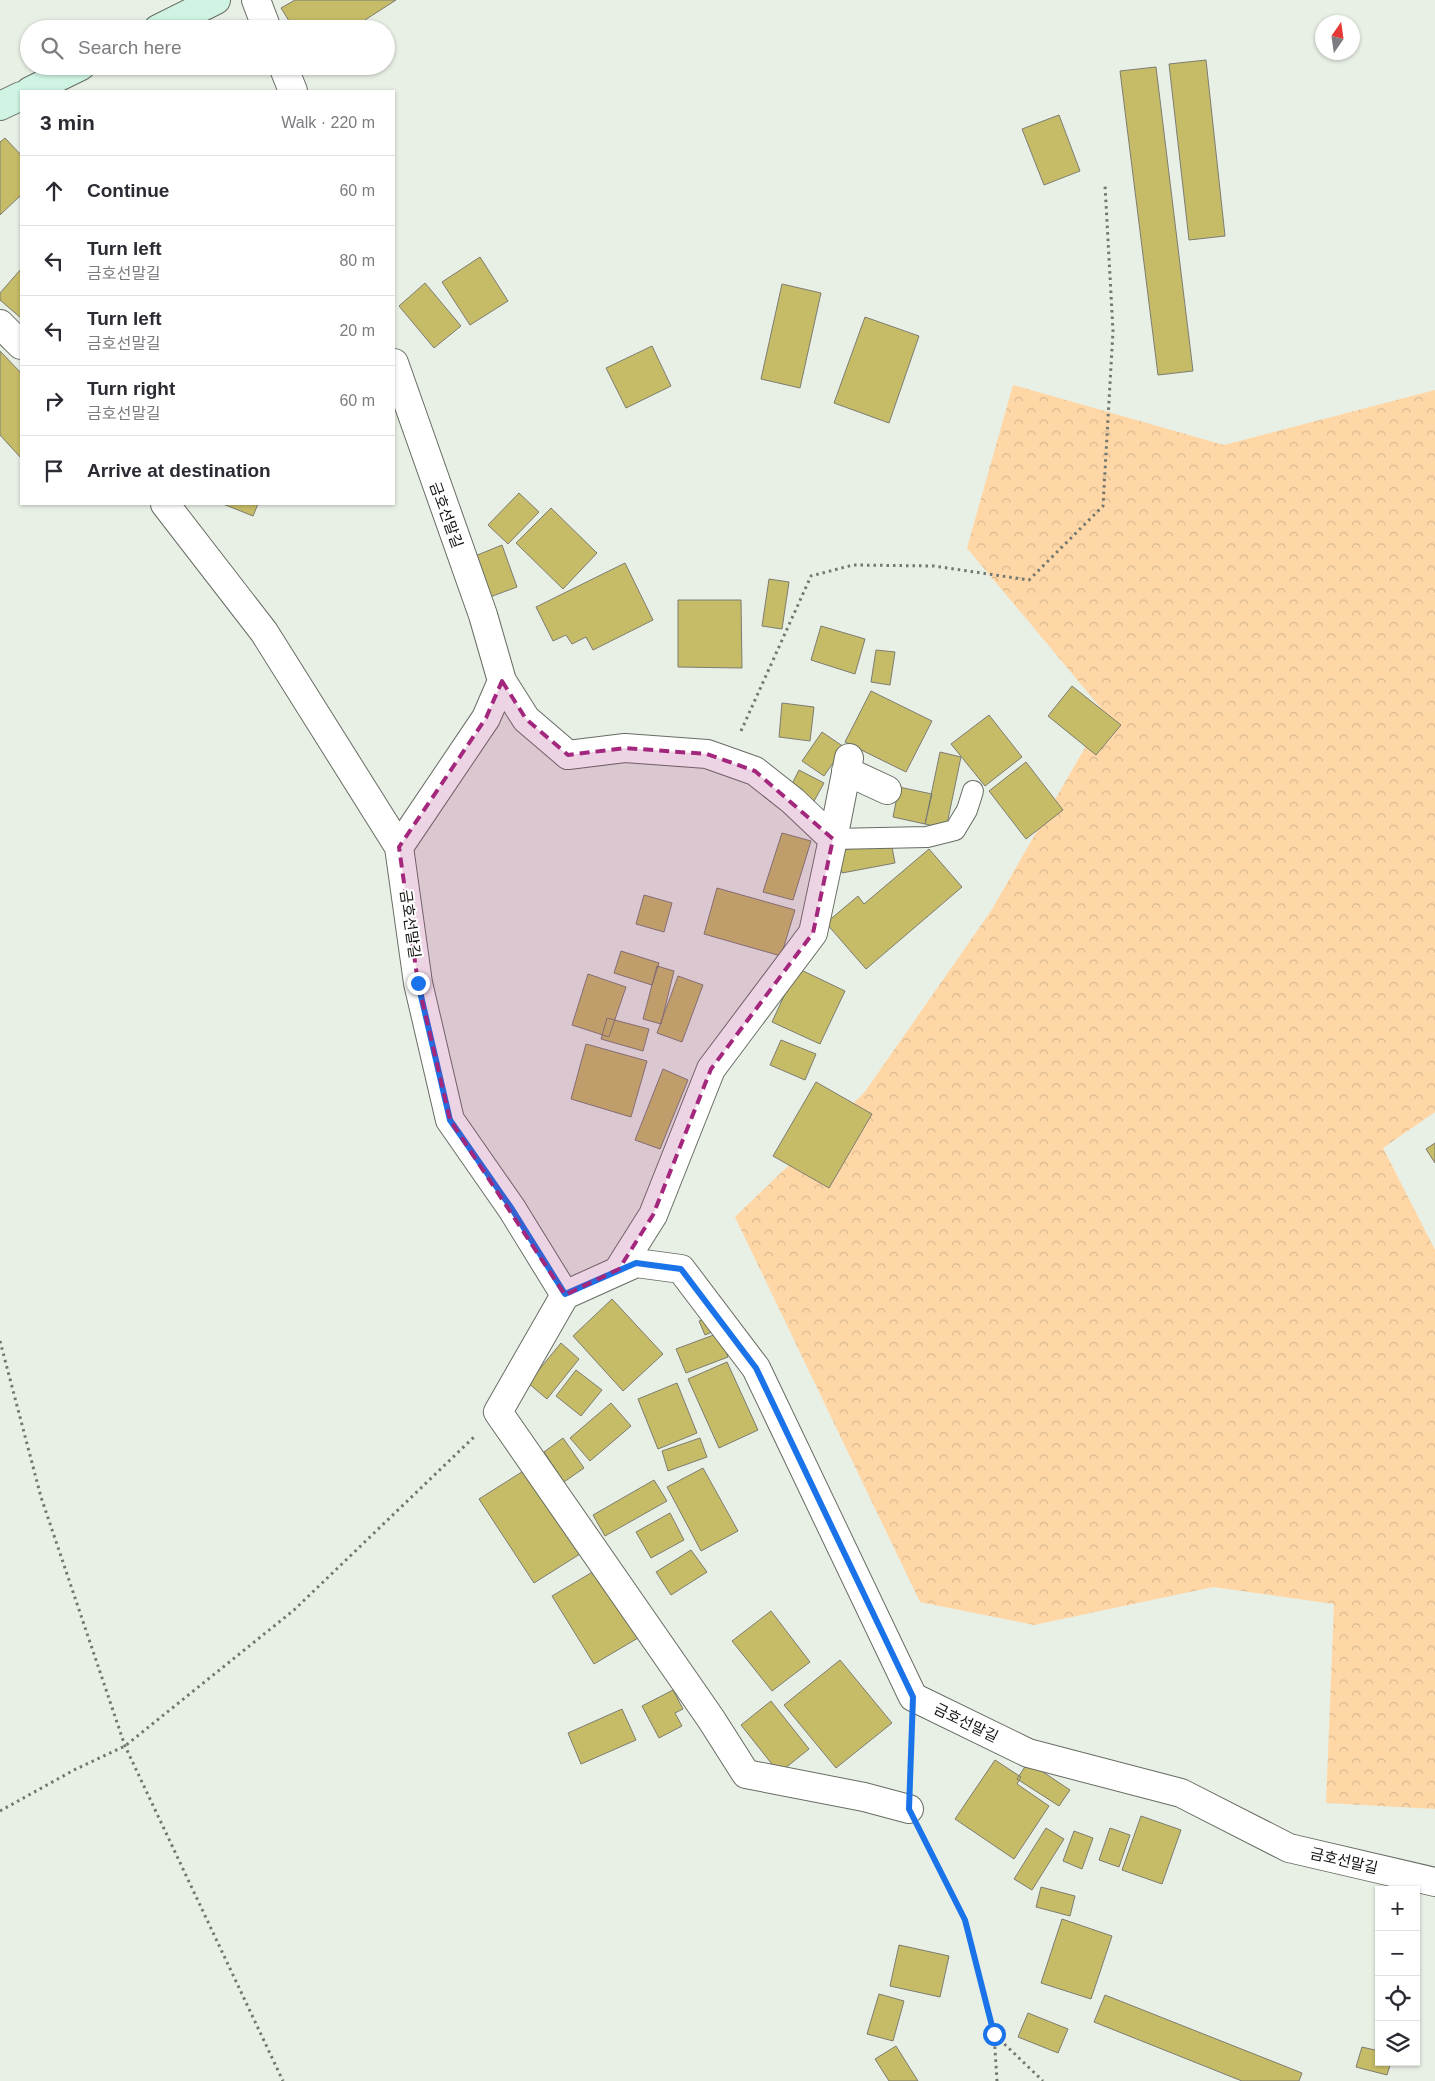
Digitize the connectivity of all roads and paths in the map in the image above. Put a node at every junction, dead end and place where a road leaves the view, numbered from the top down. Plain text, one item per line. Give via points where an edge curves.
1 (216, 0) edge
2 (256, 0) edge
3 (176, 20) edge
4 (264, 20) edge
5 (63, 75) edge
6 (287, 75) edge
7 (32, 90) edge
8 (293, 90) edge
9 (20, 96) edge
10 (0, 106) edge
11 (1104, 185) dead end
12 (0, 324) edge
13 (20, 344) edge
14 (395, 366) edge
15 (166, 505) edge
16 (502, 682) junction
17 (727, 761) junction
18 (887, 790) dead end
19 (973, 791) dead end
20 (833, 839) junction
21 (399, 847) junction
22 (619, 1269) junction
23 (565, 1294) junction
24 (0, 1341) edge
25 (498, 1412) junction
26 (913, 1697) junction
27 (125, 1746) junction
28 (909, 1809) junction
29 (0, 1811) edge
30 (1435, 1882) edge
31 (994, 2034) junction
32 (283, 2081) edge
33 (997, 2081) edge
34 (1043, 2081) edge

1 - 3 street
2 - 4 street
5 - 7 street
6 - 8 street
9 - 10 street
11 - 17 path via 1113,331 1103,506 1029,580 934,566 853,565 811,576
12 - 13 street
14 - 16 street, 금호선말길 via 483,615
15 - 21 street, 금호선말길 via 264,632
16 - 17 street, 금호선말길 via 526,719 568,755 625,748 707,754
16 - 21 street via 486,718
17 - 20 street, 금호선말길 via 755,771
18 - 20 street via 848,764
19 - 20 lane via 967,810 955,830 927,837
20 - 22 street via 813,932 711,1069 653,1215
21 - 23 street, 금호선말길 via 418,983 450,1120 512,1209
22 - 23 street
22 - 26 street via 636,1263 681,1269 756,1368
23 - 25 street
24 - 27 path via 41,1497
25 - 27 path via 294,1610
25 - 28 street via 706,1711 746,1774
26 - 28 path
26 - 30 street, 금호선말길 via 1028,1753 1180,1793 1289,1848
27 - 29 path
27 - 32 path
28 - 31 path via 965,1920
31 - 33 path
31 - 34 path

